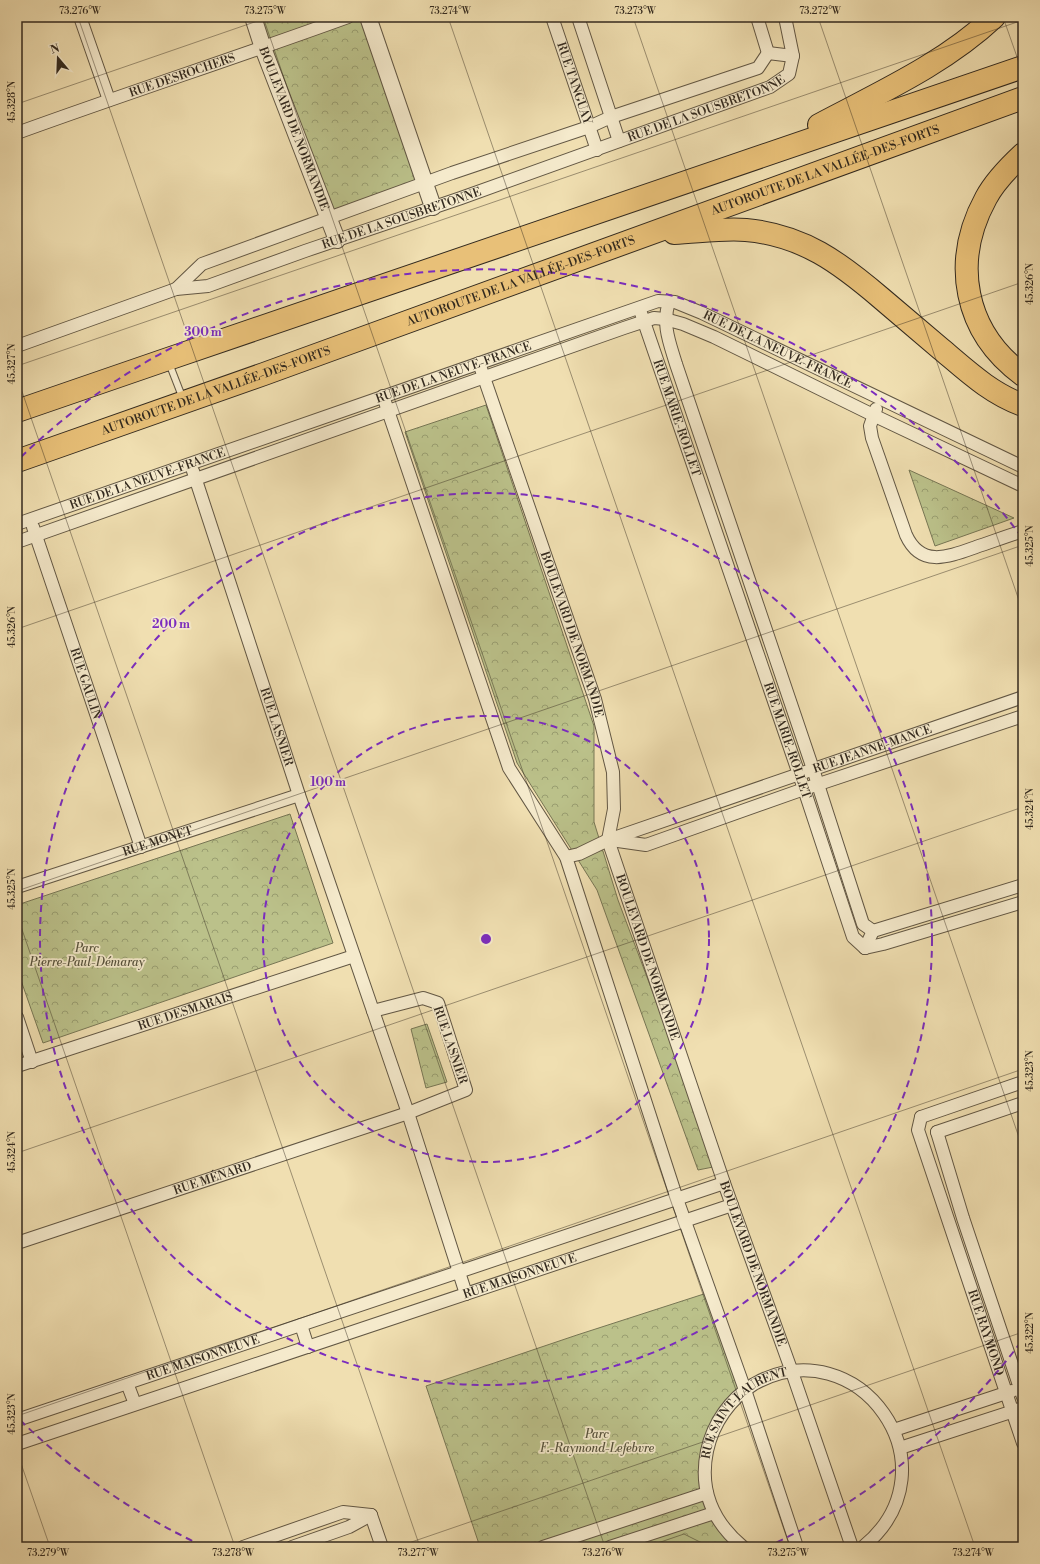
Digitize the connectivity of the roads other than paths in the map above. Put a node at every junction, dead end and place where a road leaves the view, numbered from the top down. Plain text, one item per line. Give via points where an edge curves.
1 (80, 17) edge
2 (253, 17) edge
3 (348, 17) edge
4 (368, 17) edge
5 (552, 17) edge
6 (578, 17) edge
7 (757, 17) edge
8 (785, 17) edge
9 (994, 17) edge
10 (263, 48) junction
11 (768, 53) junction
12 (793, 56) junction
13 (1023, 67) edge
14 (1023, 98) edge
15 (109, 100) junction
16 (611, 117) junction
17 (589, 127) junction
18 (17, 133) edge
19 (619, 141) junction
20 (597, 150) junction
21 (1023, 154) edge
22 (762, 156) junction
23 (425, 183) junction
24 (433, 207) junction
25 (329, 217) junction
26 (649, 235) junction
27 (337, 240) junction
28 (176, 289) junction
29 (669, 300) junction
30 (638, 307) junction
31 (665, 319) junction
32 (643, 321) junction
33 (17, 346) edge
34 (168, 359) junction
35 (479, 363) junction
36 (1023, 376) edge
37 (485, 377) junction
38 (383, 396) junction
39 (880, 399) junction
40 (184, 402) junction
41 (1023, 405) edge
42 (17, 411) edge
43 (388, 411) junction
44 (873, 415) junction
45 (17, 460) edge
46 (190, 464) junction
47 (1023, 467) edge
48 (196, 479) junction
49 (1023, 486) edge
50 (30, 519) junction
51 (17, 524) edge
52 (731, 524) junction
53 (715, 529) junction
54 (1023, 531) edge
55 (36, 535) junction
56 (17, 542) edge
57 (1023, 696) edge
58 (1023, 716) edge
59 (813, 769) junction
60 (798, 774) junction
61 (818, 786) junction
62 (804, 789) junction
63 (299, 795) junction
64 (608, 840) junction
65 (141, 847) junction
66 (566, 857) junction
67 (1023, 885) edge
68 (17, 887) edge
69 (1023, 902) edge
70 (873, 931) junction
71 (865, 948) junction
72 (354, 956) junction
73 (373, 1011) junction
74 (17, 1017) edge
75 (32, 1062) junction
76 (17, 1066) edge
77 (1023, 1082) edge
78 (1023, 1103) edge
79 (408, 1113) junction
80 (921, 1117) junction
81 (937, 1132) junction
82 (724, 1183) junction
83 (677, 1199) junction
84 (732, 1205) junction
85 (963, 1218) junction
86 (685, 1221) junction
87 (949, 1223) junction
88 (17, 1243) edge
89 (459, 1272) junction
90 (466, 1294) junction
91 (300, 1325) junction
92 (308, 1346) junction
93 (792, 1372) junction
94 (127, 1383) junction
95 (745, 1390) junction
96 (1022, 1391) edge
97 (1006, 1393) junction
98 (135, 1404) junction
99 (1018, 1410) edge
100 (17, 1420) edge
101 (894, 1430) junction
102 (1023, 1443) edge
103 (17, 1444) edge
104 (900, 1448) junction
105 (707, 1493) junction
106 (714, 1513) junction
107 (371, 1515) junction
108 (614, 1523) junction
109 (615, 1545) edge
110 (243, 1547) edge
111 (292, 1547) edge
112 (382, 1547) edge
113 (543, 1547) edge
114 (743, 1547) edge
115 (796, 1547) edge
116 (852, 1547) edge
117 (863, 1547) edge

1 - 15 street
2 - 10 street, BOULEVARD DE NORMANDIE
3 - 10 street, RUE DESROCHERS
4 - 23 street
5 - 17 street, RUE TANGUAY
6 - 16 street, RUE TANGUAY
7 - 11 street
8 - 12 street
9 - 22 highway via 957,47 929,65
10 - 15 street, RUE DESROCHERS
10 - 25 street, BOULEVARD DE NORMANDIE
11 - 12 street, RUE DE LA SOUSBRETONNE
11 - 16 street, RUE DE LA SOUSBRETONNE via 758,68
12 - 19 street, RUE DE LA SOUSBRETONNE via 789,74 770,87
13 - 22 highway
14 - 26 highway, AUTOROUTE DE LA VALLÉE-DES-FORTS
15 - 18 street, RUE DESROCHERS
16 - 17 street, RUE DE LA SOUSBRETONNE
16 - 19 street, RUE TANGUAY
17 - 20 street, RUE TANGUAY
17 - 23 street, RUE DE LA SOUSBRETONNE
19 - 20 street, RUE DE LA SOUSBRETONNE
20 - 24 street, RUE DE LA SOUSBRETONNE
21 - 36 highway via 1005,172 981,208 971,237 967,274 970,299 982,332 1004,359
22 - 34 highway
23 - 24 street
23 - 25 street, RUE DE LA SOUSBRETONNE
24 - 27 street, RUE DE LA SOUSBRETONNE
25 - 27 street, BOULEVARD DE NORMANDIE
25 - 28 street, RUE DE LA SOUSBRETONNE via 202,264
26 - 40 highway, AUTOROUTE DE LA VALLÉE-DES-FORTS
26 - 41 highway via 748,230 774,235 812,248 856,277 974,377 996,392
27 - 28 street, RUE DE LA SOUSBRETONNE via 208,286
28 - 33 street, RUE DE LA SOUSBRETONNE
29 - 30 street, RUE DE LA NEUVE-FRANCE via 658,300
29 - 31 street, RUE MARIE-ROLLET
29 - 39 street, RUE DE LA NEUVE-FRANCE via 702,313
30 - 32 street, RUE MARIE-ROLLET
30 - 35 street, RUE DE LA NEUVE-FRANCE
31 - 32 street, RUE DE LA NEUVE-FRANCE
31 - 44 street, RUE DE LA NEUVE-FRANCE via 714,337
31 - 52 street, RUE MARIE-ROLLET via 669,341
32 - 37 street, RUE DE LA NEUVE-FRANCE
32 - 53 street, RUE MARIE-ROLLET
34 - 40 lane
34 - 42 highway
35 - 37 street, BOULEVARD DE NORMANDIE
35 - 38 street, RUE DE LA NEUVE-FRANCE
37 - 43 street, RUE DE LA NEUVE-FRANCE
37 - 64 street, BOULEVARD DE NORMANDIE via 595,699 614,772 614,809
38 - 43 street
38 - 46 street, RUE DE LA NEUVE-FRANCE
39 - 44 street
39 - 47 street, RUE DE LA NEUVE-FRANCE
40 - 45 highway, AUTOROUTE DE LA VALLÉE-DES-FORTS
43 - 48 street, RUE DE LA NEUVE-FRANCE
43 - 66 street via 509,768
44 - 49 street, RUE DE LA NEUVE-FRANCE
44 - 54 street via 870,426 872,438 906,534 919,552 928,556 945,557
46 - 48 street, RUE LASNIER
46 - 50 street, RUE DE LA NEUVE-FRANCE
48 - 55 street, RUE DE LA NEUVE-FRANCE
48 - 63 street, RUE LASNIER
50 - 51 street, RUE DE LA NEUVE-FRANCE
50 - 55 street, RUE GAULIN
52 - 53 street
52 - 59 street, RUE MARIE-ROLLET
53 - 60 street, RUE MARIE-ROLLET
55 - 56 street, RUE DE LA NEUVE-FRANCE
55 - 65 street, RUE GAULIN
57 - 59 street, RUE JEANNE-MANCE
58 - 61 street, RUE JEANNE-MANCE
59 - 60 street, RUE JEANNE-MANCE
59 - 61 street, RUE MARIE-ROLLET
60 - 62 street, RUE MARIE-ROLLET
60 - 64 street, RUE JEANNE-MANCE
61 - 62 street, RUE JEANNE-MANCE
61 - 70 street, RUE MARIE-ROLLET via 864,924
62 - 64 street, RUE JEANNE-MANCE via 646,845
62 - 71 street, RUE MARIE-ROLLET via 853,936
63 - 65 street, RUE MONET
63 - 72 street, RUE LASNIER
64 - 66 street, RUE JEANNE-MANCE via 579,854
64 - 82 street, BOULEVARD DE NORMANDIE
65 - 68 street, RUE MONET
66 - 83 street
67 - 70 street
69 - 71 street
70 - 71 street
72 - 73 street, RUE LASNIER
72 - 75 street, RUE DESMARAIS
73 - 79 street, RUE LASNIER
73 - 79 street, RUE LASNIER via 423,998 438,1002 466,1090
74 - 75 street
75 - 76 street, RUE DESMARAIS
77 - 80 street
78 - 81 street
79 - 88 street, RUE MÉNARD
79 - 89 street, RUE LASNIER
80 - 81 street
80 - 87 street, RUE RAYMOND via 918,1130
81 - 85 street, RUE RAYMOND
82 - 83 street, RUE MAISONNEUVE
82 - 84 street, BOULEVARD DE NORMANDIE
83 - 86 street
83 - 89 street, RUE MAISONNEUVE
84 - 86 street, RUE MAISONNEUVE
84 - 93 street, BOULEVARD DE NORMANDIE
85 - 87 street
85 - 96 street, RUE RAYMOND
86 - 90 street, RUE MAISONNEUVE
86 - 95 street
87 - 97 street, RUE RAYMOND
89 - 90 street, RUE LASNIER
89 - 91 street, RUE MAISONNEUVE
90 - 92 street, RUE MAISONNEUVE
91 - 92 street
91 - 94 street, RUE MAISONNEUVE
92 - 98 street, RUE MAISONNEUVE
93 - 95 street, RUE SAINT-LAURENT via 764,1379
93 - 101 street, RUE SAINT-LAURENT via 826,1374 850,1383 861,1390 883,1412
93 - 116 street, BOULEVARD DE NORMANDIE
94 - 98 street
94 - 100 street, RUE MAISONNEUVE
95 - 105 street, RUE SAINT-LAURENT via 724,1410 710,1435 704,1464
95 - 115 street
96 - 97 street
97 - 99 street, RUE RAYMOND
97 - 101 street
98 - 103 street, RUE MAISONNEUVE
99 - 102 street, RUE RAYMOND
99 - 104 street
101 - 104 street, RUE SAINT-LAURENT
104 - 117 street, RUE SAINT-LAURENT via 900,1492 893,1511 876,1536
105 - 106 street, RUE SAINT-LAURENT
105 - 108 street
106 - 109 street
106 - 114 street, RUE SAINT-LAURENT via 729,1536
107 - 110 street via 343,1512
107 - 111 street via 349,1527
107 - 112 street
108 - 109 street
108 - 113 street

